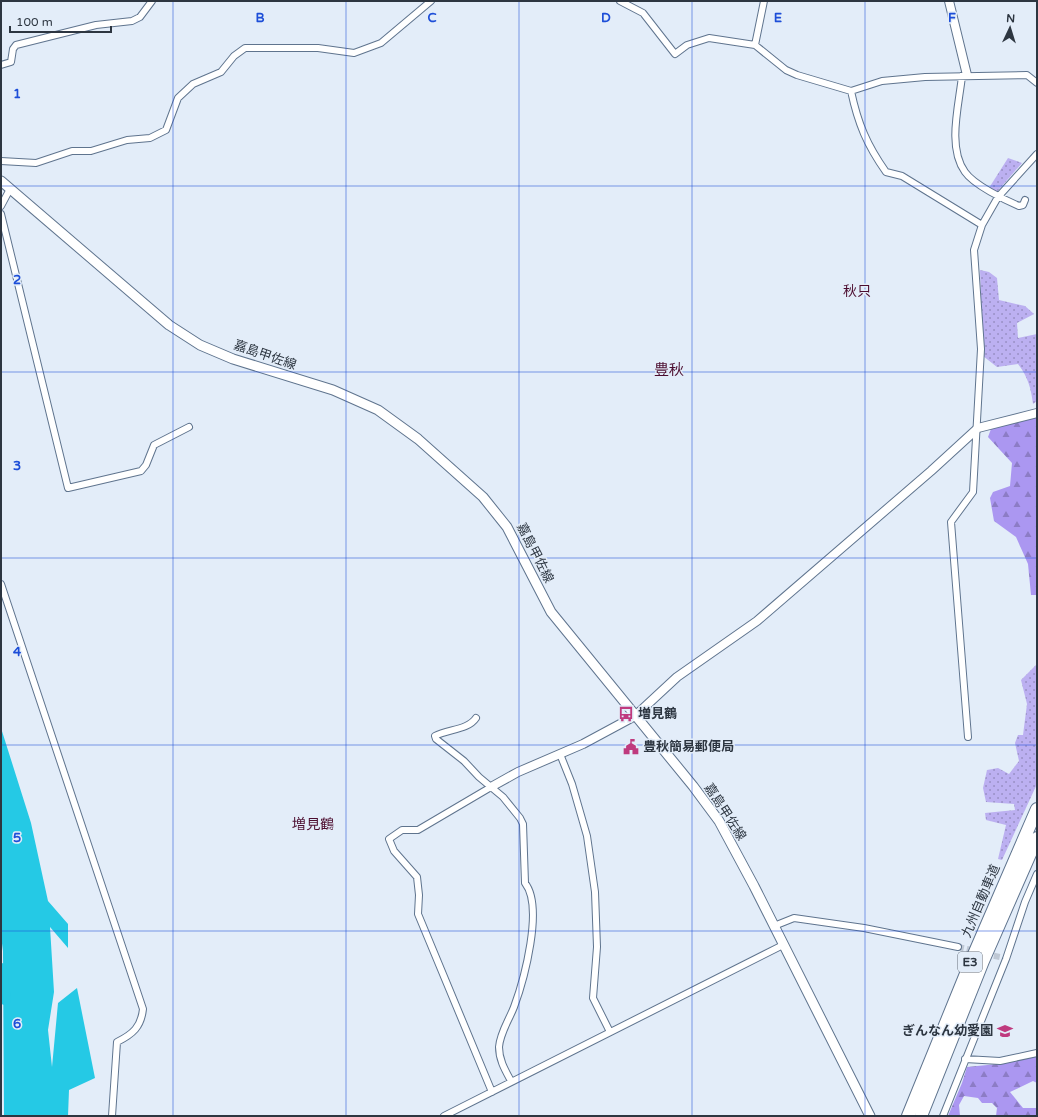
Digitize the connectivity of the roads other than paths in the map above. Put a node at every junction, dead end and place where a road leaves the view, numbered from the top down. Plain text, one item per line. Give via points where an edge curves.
1 (152, 1) edge
2 (431, 1) edge
3 (620, 1) edge
4 (764, 1) edge
5 (949, 1) edge
6 (755, 45) junction
7 (1, 65) edge
8 (964, 76) junction
9 (1037, 83) edge
10 (851, 91) junction
11 (1037, 154) edge
12 (1, 161) edge
13 (1, 181) edge
14 (10, 189) junction
15 (998, 197) junction
16 (1025, 200) dead end
17 (1, 206) edge
18 (1, 214) edge
19 (982, 225) junction
20 (1037, 413) edge
21 (189, 427) dead end
22 (978, 428) junction
23 (1, 584) edge
24 (636, 716) junction
25 (476, 718) dead end
26 (968, 737) dead end
27 (560, 754) junction
28 (491, 787) junction
29 (1037, 809) edge
30 (1037, 838) edge
31 (1037, 874) edge
32 (774, 926) junction
33 (782, 945) junction
34 (958, 947) tunnel mouth
35 (1000, 957) tunnel mouth
36 (1006, 959) junction
37 (610, 1032) junction
38 (1037, 1053) edge
39 (965, 1059) junction
40 (511, 1081) junction
41 (492, 1092) junction
42 (112, 1116) edge
43 (444, 1116) edge
44 (870, 1116) edge
45 (908, 1116) edge
46 (921, 1116) edge
47 (943, 1116) edge

1 - 7 street via 140,17 132,21 96,25 16,44 12,49 10,62
2 - 12 street via 381,43 354,53 318,48 245,48 234,56 221,72 193,84 178,98 166,130 150,138 126,140 91,151 72,151 36,163
3 - 6 street via 643,13 674,54 687,45 709,38
4 - 6 street
5 - 8 street
6 - 10 street via 786,70
8 - 9 street via 1027,75
8 - 10 street via 882,81
8 - 15 street via 956,131 959,163 966,174
10 - 19 street via 856,118 872,152 886,172 902,176
11 - 15 street
13 - 14 main road, 嘉島甲佐線
14 - 17 street
14 - 24 main road, 嘉島甲佐線 via 146,307 200,345 233,359 354,399 378,410 418,439 498,514 551,612
15 - 16 street via 1019,206 1023,205
15 - 19 street
18 - 21 street via 68,488 141,471 154,445
19 - 22 street via 974,250 981,349
20 - 22 street
22 - 24 street via 757,621 677,677
22 - 26 street via 973,492 951,522
23 - 42 street via 143,1009 142,1022 129,1036 117,1042
24 - 27 street
24 - 32 main road, 嘉島甲佐線 via 719,821
25 - 28 street via 467,725 439,734 436,739
27 - 28 street
27 - 37 street via 572,784 587,836 595,892 597,947 593,998
28 - 40 street via 512,807 523,824 525,883 529,888 533,923 529,958 499,1047 500,1060
28 - 41 street via 418,830 402,830 389,839 394,851 417,877 418,914
29 - 45 highway, 九州自動車道 / E3 via 972,958
30 - 46 highway, 九州自動車道 / E3 via 983,960
31 - 36 street
32 - 33 main road, 嘉島甲佐線
32 - 34 street via 794,918 864,928
33 - 37 street
33 - 44 main road, 嘉島甲佐線
35 - 36 street
36 - 39 street
37 - 40 street
38 - 39 street via 1000,1061
39 - 47 street
40 - 41 street
41 - 43 street

